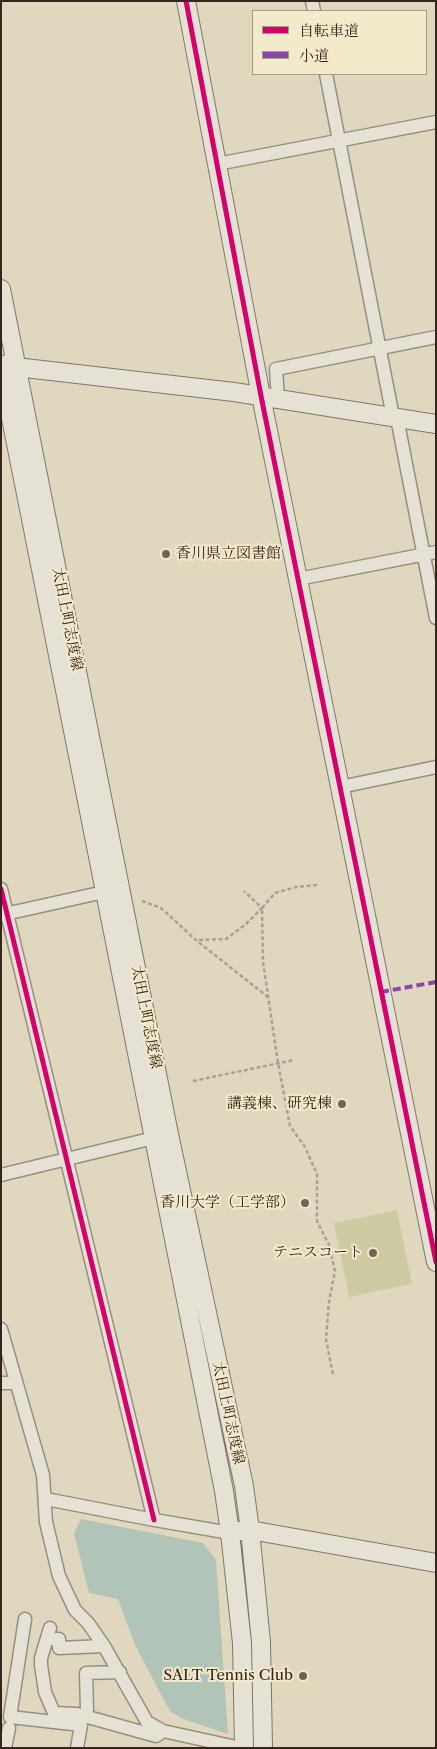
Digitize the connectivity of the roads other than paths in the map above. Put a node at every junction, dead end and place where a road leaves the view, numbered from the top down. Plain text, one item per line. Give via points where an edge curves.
1 (186, 1) edge
2 (326, 75) edge
3 (436, 122) edge
4 (340, 141) junction
5 (217, 164) junction
6 (1, 289) edge
7 (436, 337) edge
8 (380, 347) junction
9 (6, 366) edge
10 (270, 397) junction
11 (395, 418) junction
12 (436, 424) edge
13 (430, 553) edge
14 (298, 579) junction
15 (436, 618) edge
16 (436, 767) edge
17 (340, 787) junction
18 (1, 890) edge
19 (112, 890) junction
20 (4, 914) edge
21 (161, 1136) junction
22 (67, 1159) junction
23 (1, 1175) edge
24 (430, 1199) edge
25 (436, 1262) edge
26 (1, 1329) edge
27 (1, 1383) edge
28 (16, 1383) junction
29 (46, 1498) junction
30 (154, 1520) junction
31 (250, 1530) junction
32 (230, 1533) junction
33 (436, 1564) edge
34 (25, 1619) dead end
35 (104, 1646) junction
36 (20, 1655) junction
37 (41, 1658) junction
38 (120, 1672) junction
39 (87, 1710) dead end
40 (7, 1724) edge
41 (163, 1732) junction
42 (5, 1748) edge
43 (77, 1748) edge
44 (241, 1748) edge
45 (244, 1748) edge
46 (263, 1748) edge

1 - 5 main road
2 - 4 street
3 - 4 street
4 - 5 street
4 - 8 street
5 - 10 main road
6 - 9 main road, 太田上町志度線
7 - 8 street
8 - 10 street via 276,369
8 - 11 street
9 - 10 main road
9 - 19 main road, 太田上町志度線
10 - 11 main road
10 - 14 main road
11 - 12 main road
11 - 13 street
13 - 14 street
13 - 15 street
14 - 17 main road
16 - 17 street
17 - 24 main road
18 - 20 street
19 - 20 street
19 - 21 main road, 太田上町志度線
20 - 22 street
21 - 22 street
21 - 31 main road, 太田上町志度線 via 242,1476
21 - 32 main road, 太田上町志度線
22 - 23 street
22 - 30 street
24 - 25 main road
26 - 28 street
27 - 28 street
28 - 29 street via 43,1475
29 - 30 street
29 - 35 street via 46,1522 63,1584 75,1610
30 - 32 street
31 - 32 main road
31 - 33 main road
31 - 46 main road, 太田上町志度線 via 262,1642
32 - 45 main road, 太田上町志度線 via 242,1643
34 - 36 street
35 - 37 street via 59,1648 59,1639 49,1634
35 - 38 street
36 - 37 street
36 - 40 street
37 - 41 street via 45,1692 54,1713 77,1714 156,1736
38 - 39 street via 80,1673
38 - 41 street via 147,1722
40 - 42 street
40 - 43 street via 81,1726
41 - 44 street

